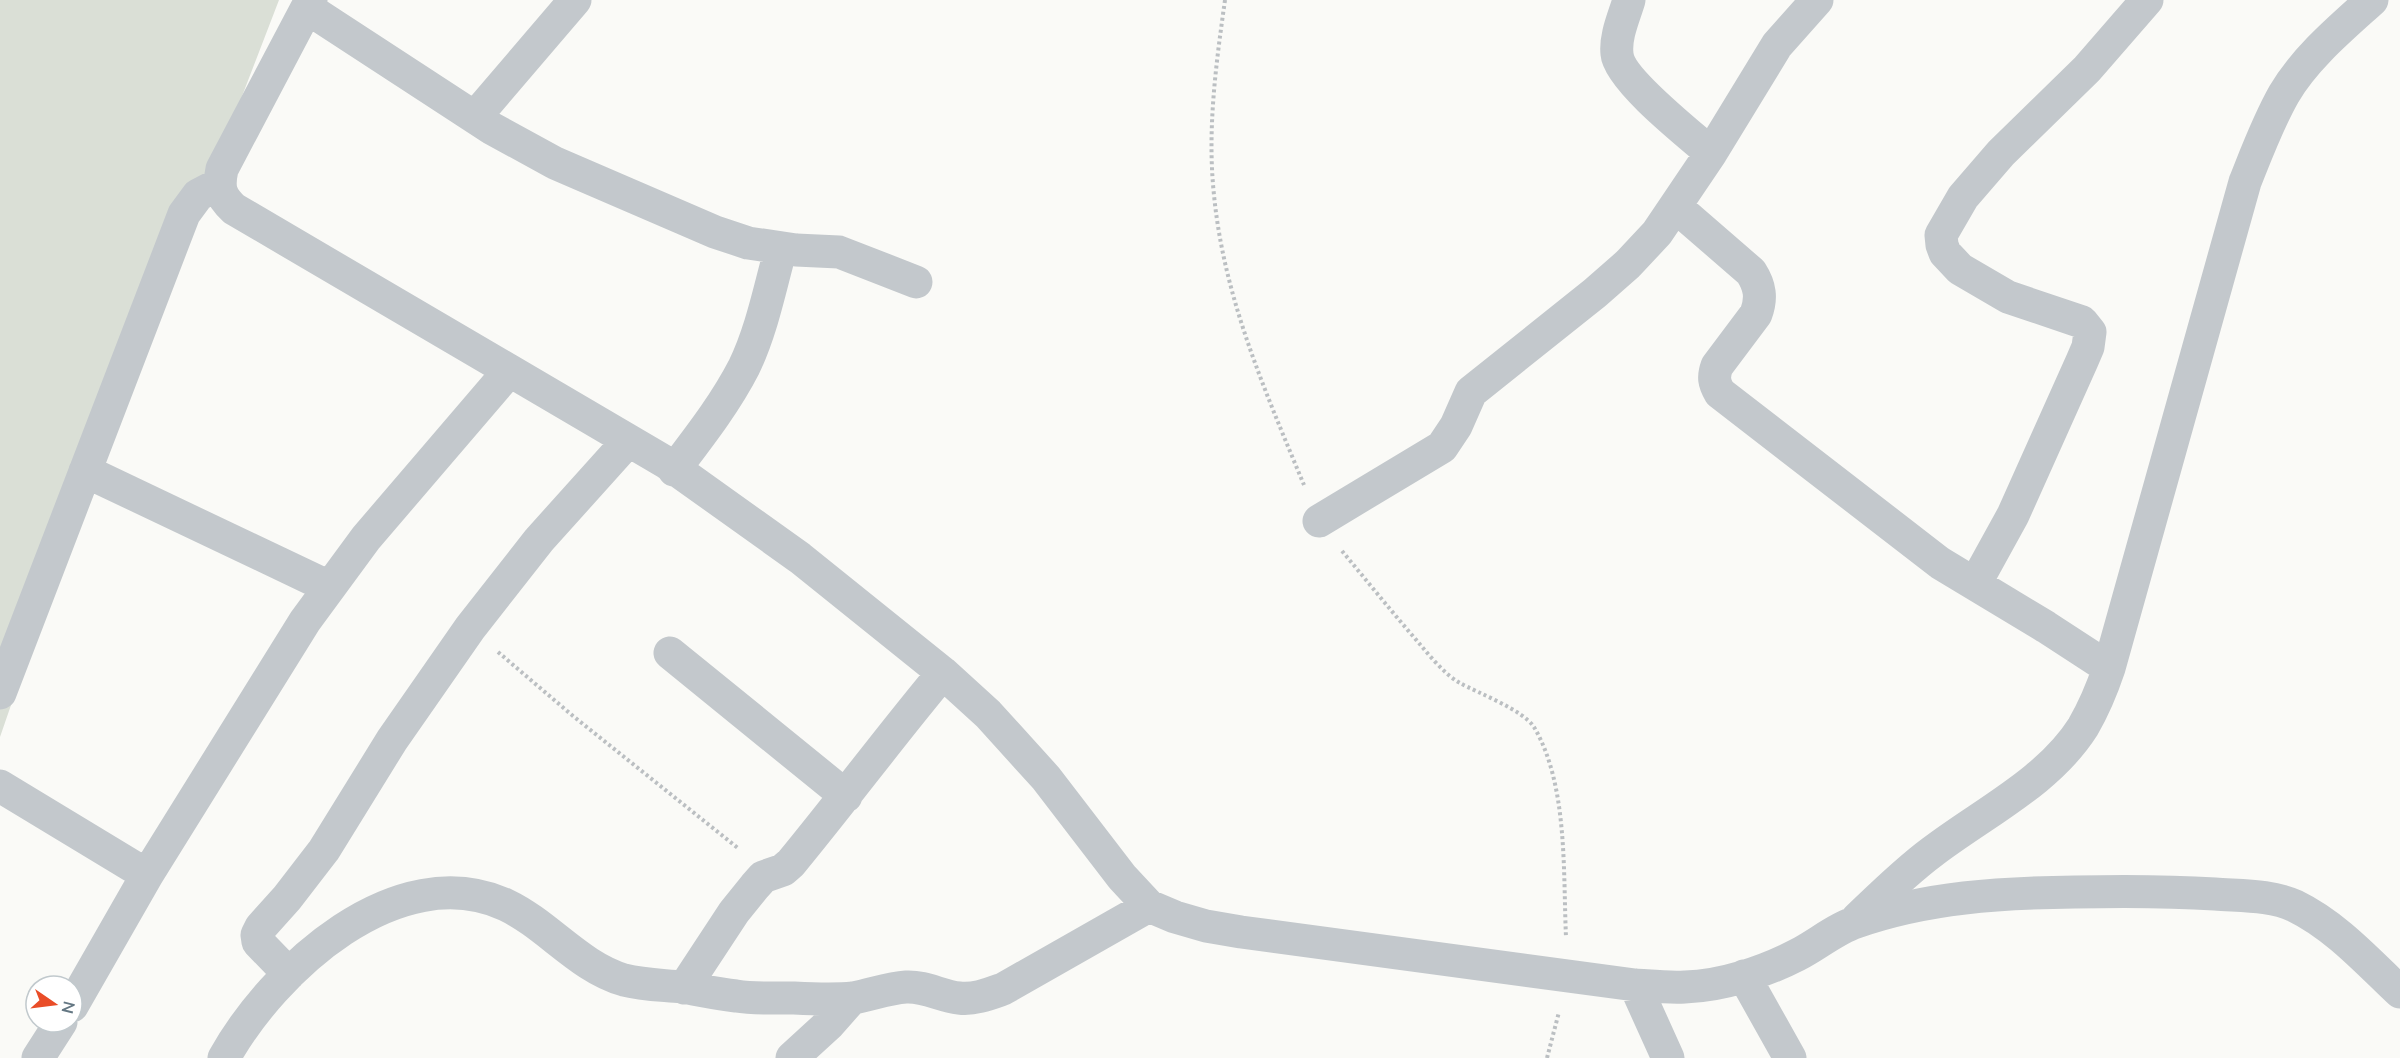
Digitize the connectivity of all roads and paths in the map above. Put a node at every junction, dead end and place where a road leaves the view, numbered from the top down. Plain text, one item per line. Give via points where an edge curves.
1 (575, 0) edge
2 (1629, 0) edge
3 (1817, 0) edge
4 (2147, 0) edge
5 (2372, 0) edge
6 (309, 4) edge
7 (475, 117) junction
8 (1711, 153) junction
9 (219, 184) junction
10 (1676, 207) junction
11 (781, 248) junction
12 (916, 282) dead end
13 (509, 371) junction
14 (628, 441) junction
15 (674, 470) junction
16 (85, 471) junction
17 (1319, 521) dead end
18 (1975, 584) junction
19 (329, 587) junction
20 (470, 628) junction
21 (670, 653) dead end
22 (2109, 668) junction
23 (943, 673) junction
24 (0, 693) edge
25 (0, 786) edge
26 (846, 796) junction
27 (770, 874) junction
28 (147, 875) junction
29 (1149, 906) junction
30 (1854, 922) junction
31 (289, 974) junction
32 (1568, 976) junction
33 (1744, 976) junction
34 (84, 985) edge
35 (1635, 986) junction
36 (684, 988) junction
37 (2400, 992) edge
38 (852, 998) junction
39 (53, 1034) edge
40 (38, 1058) edge
41 (224, 1058) edge
42 (792, 1058) edge
43 (1547, 1058) edge
44 (1668, 1058) edge
45 (1790, 1058) edge

1 - 7 street
2 - 8 street via 1617,44 1619,63 1666,115
3 - 8 street via 1777,45
4 - 18 street via 2088,69 2001,153 1964,197 1941,235 1945,253 1960,269 2008,297 2082,322 2090,332 2088,347 2020,500
5 - 22 street via 2313,56 2285,92 2262,137 2239,205
6 - 7 street
6 - 9 street via 252,108 222,169
7 - 11 street via 537,154 677,217 748,243
8 - 10 street
9 - 13 street via 221,195 234,209
9 - 16 street via 198,195 184,214
10 - 17 street via 1628,264 1471,392 1442,447
10 - 18 street via 1751,272 1758,283 1760,304 1756,314 1717,366 1714,384 1720,393 1940,563
11 - 12 street via 839,252
11 - 15 street via 745,365 717,413
13 - 14 street
13 - 19 street
14 - 15 street
14 - 20 street via 539,540
15 - 23 street via 800,558
16 - 19 street
16 - 24 street
18 - 22 street
19 - 28 street
20 - 27 path
20 - 31 street via 324,850 257,934 258,942
21 - 26 street
22 - 30 street via 2100,696 2062,753 2030,783 1931,852
23 - 26 street
23 - 29 street via 988,714 1046,778
25 - 28 street
26 - 27 street via 791,862
27 - 36 street via 734,912
28 - 34 street
29 - 32 street via 1196,923 1241,932
29 - 38 street via 985,996 957,998 908,987
30 - 33 street via 1796,956
30 - 37 street via 1960,897 2040,892 2161,890 2264,898 2294,905 2316,919 2352,946
31 - 36 street via 327,939 373,913 402,901 457,893 483,897 515,910 600,970 622,979
31 - 41 street via 260,1006
32 - 35 street
32 - 43 path
33 - 35 street via 1686,987
33 - 45 street
35 - 44 street
36 - 38 street via 756,998
38 - 42 street
39 - 40 street

